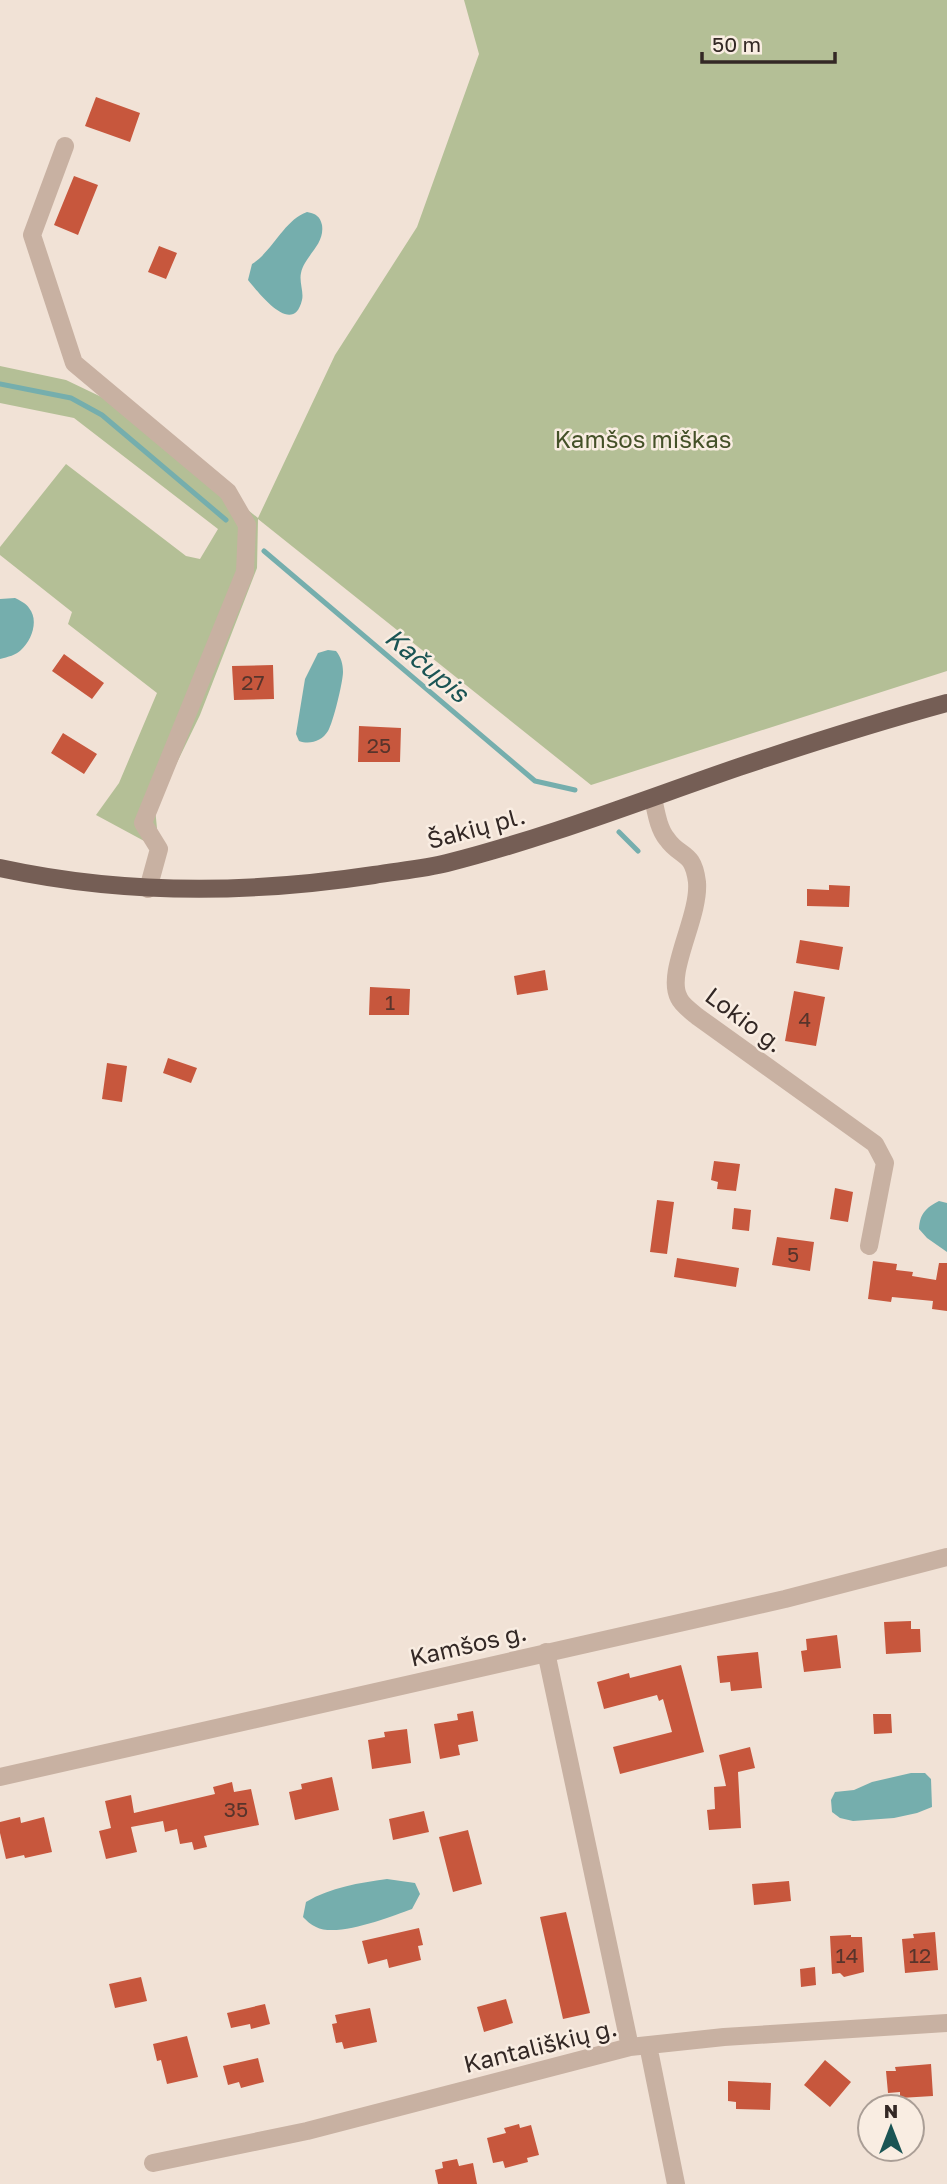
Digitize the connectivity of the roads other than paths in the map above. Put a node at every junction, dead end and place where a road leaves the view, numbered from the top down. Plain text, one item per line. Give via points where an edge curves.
1 (65, 146) dead end
2 (947, 703) edge
3 (653, 798) junction
4 (0, 868) edge
5 (148, 889) junction
6 (869, 1246) dead end
7 (947, 1557) edge
8 (546, 1652) junction
9 (0, 1777) edge
10 (947, 2024) edge
11 (639, 2046) junction
12 (153, 2163) dead end
13 (676, 2184) edge

1 - 5 street via 32,235 74,363 228,492 247,526 245,572 143,823 159,849
2 - 3 main road, Šakių pl.
3 - 5 main road, Šakių pl. via 445,863 263,888
3 - 6 street, Lokio g. via 667,839 692,860 697,882 696,908 674,979 679,999 874,1144 885,1163
4 - 5 main road, Šakių pl.
7 - 8 street, Kamšos g. via 785,1599
8 - 9 street, Kamšos g.
8 - 11 street
10 - 11 street, Kantališkių g.
11 - 12 street, Kantališkių g. via 307,2131
11 - 13 street

